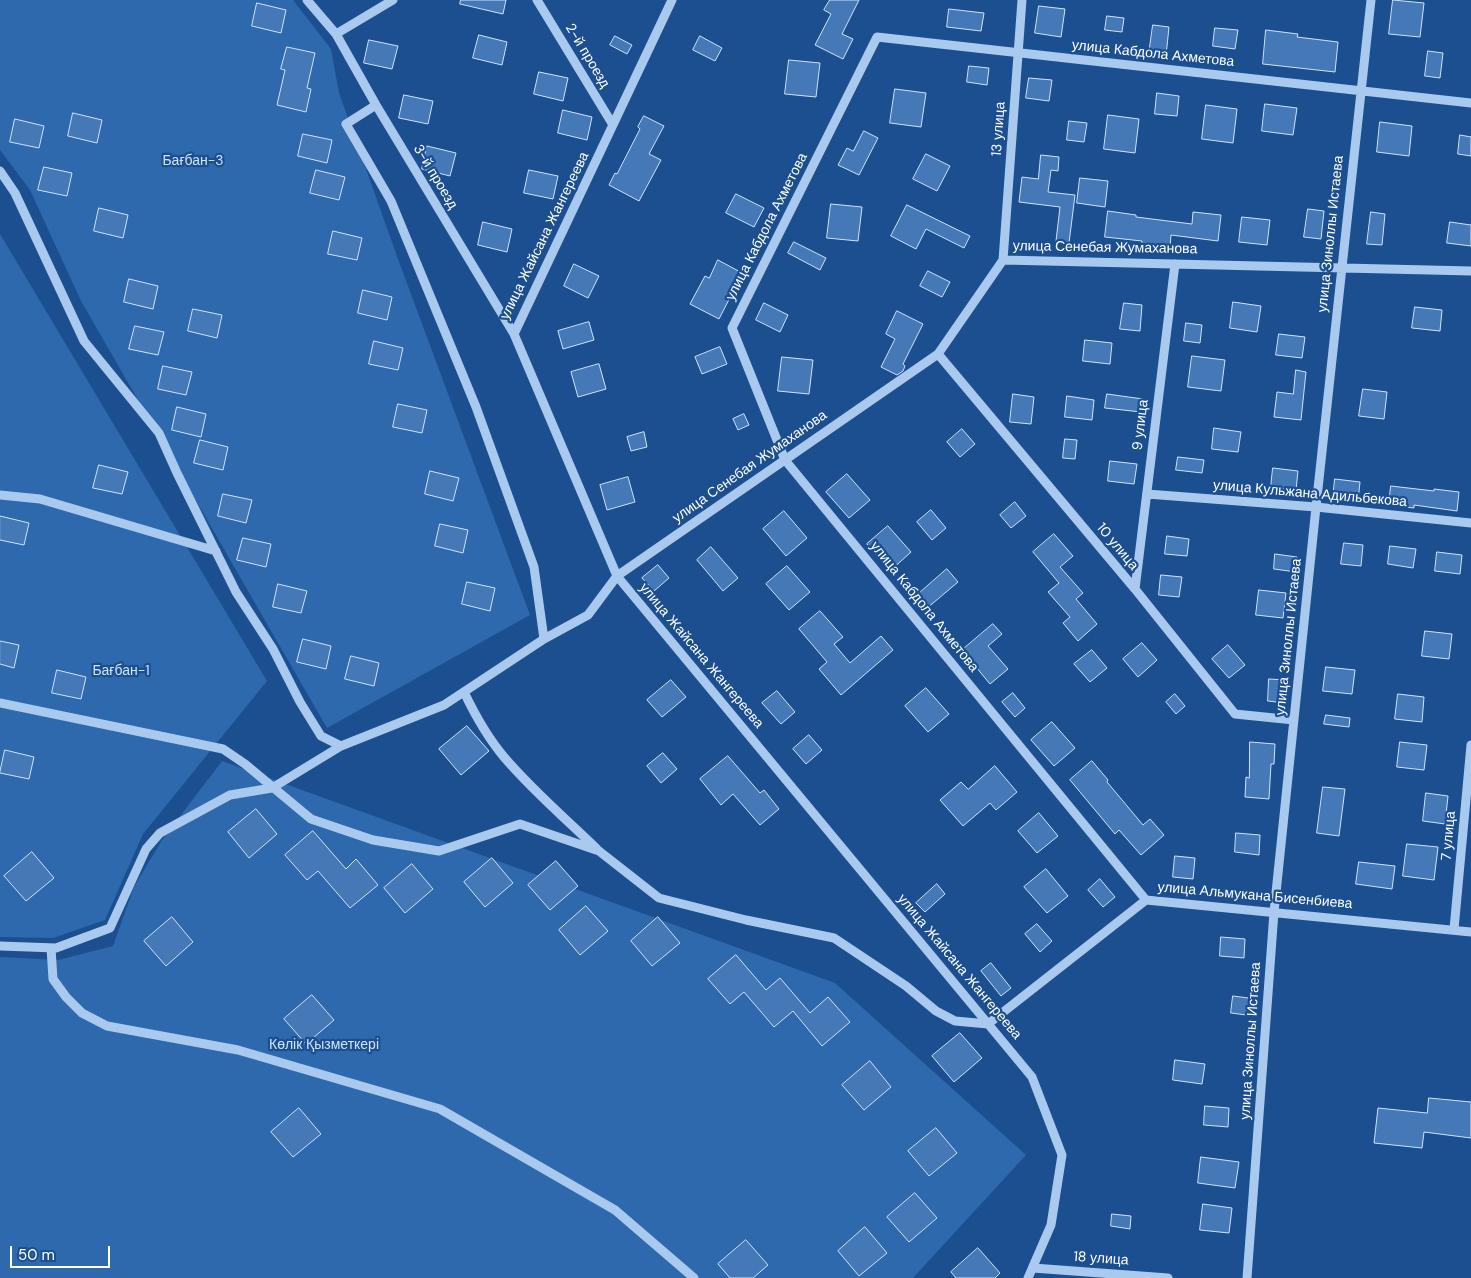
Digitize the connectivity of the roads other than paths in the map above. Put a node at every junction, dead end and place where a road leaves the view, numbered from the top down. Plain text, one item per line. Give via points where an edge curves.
1 (307, 0) edge
2 (393, 0) edge
3 (538, 0) edge
4 (672, 0) edge
5 (1022, 0) edge
6 (1371, 0) edge
7 (336, 34) junction
8 (1018, 53) junction
9 (1361, 91) junction
10 (1471, 103) edge
11 (376, 105) junction
12 (613, 125) junction
13 (0, 171) edge
14 (1003, 260) junction
15 (1175, 264) junction
16 (1342, 268) junction
17 (1471, 271) edge
18 (514, 334) junction
19 (938, 354) junction
20 (785, 460) junction
21 (1147, 494) junction
22 (0, 495) edge
23 (1316, 507) junction
24 (1471, 523) edge
25 (216, 551) junction
26 (617, 576) junction
27 (1135, 590) junction
28 (544, 639) junction
29 (464, 692) junction
30 (0, 703) edge
31 (1294, 720) junction
32 (1471, 745) edge
33 (341, 746) junction
34 (272, 788) junction
35 (599, 851) junction
36 (1146, 900) junction
37 (1274, 912) junction
38 (1454, 929) junction
39 (1471, 932) edge
40 (0, 946) edge
41 (51, 948) junction
42 (988, 1024) junction
43 (1033, 1268) junction
44 (694, 1278) edge
45 (1028, 1278) edge
46 (1168, 1278) edge
47 (1247, 1278) edge

1 - 7 street, 3-й проезд
2 - 7 street
3 - 12 street, 2-й проезд
4 - 12 street, улица Жайсана Жангереева
5 - 8 street, 13 улица
6 - 9 street, улица Зиноллы Истаева
7 - 11 street, 3-й проезд
8 - 9 street, улица Кабдола Ахметова
8 - 14 street, 13 улица
8 - 20 street, улица Кабдола Ахметова via 877,37 732,328
9 - 10 street, улица Кабдола Ахметова
9 - 16 street, улица Зиноллы Истаева
11 - 18 street, 3-й проезд
11 - 28 street via 346,124 391,201 476,407 534,567
12 - 18 street, улица Жайсана Жангереева
13 - 25 street via 15,193 84,341 159,433
14 - 15 street, улица Сенебая Жумаханова
14 - 19 street, улица Сенебая Жумаханова
15 - 16 street, улица Сенебая Жумаханова
15 - 21 street, 9 улица
16 - 17 street, улица Сенебая Жумаханова
16 - 23 street, улица Зиноллы Истаева
18 - 26 street, улица Жайсана Жангереева
19 - 20 street, улица Сенебая Жумаханова
19 - 27 street, 10 улица
20 - 26 street, улица Сенебая Жумаханова
20 - 36 street, улица Кабдола Ахметова
21 - 23 street, улица Кульжана Адильбекова
21 - 27 street, 9 улица
22 - 25 street via 40,499
23 - 24 street, улица Кульжана Адильбекова
23 - 31 street, улица Зиноллы Истаева
25 - 33 street via 236,592 273,649 321,736
26 - 28 street, улица Сенебая Жумаханова via 588,615
26 - 42 street, улица Жайсана Жангереева
27 - 31 street, 10 улица via 1235,714
28 - 29 street, улица Сенебая Жумаханова
29 - 33 street, улица Сенебая Жумаханова via 444,705
29 - 35 street via 486,733 503,756
30 - 34 street via 223,749
31 - 37 street, улица Зиноллы Истаева
32 - 38 street, 7 улица
33 - 34 street, улица Сенебая Жумаханова
34 - 35 street via 311,819 373,840 439,851 520,824
34 - 41 street via 230,795 160,833 146,849 110,928
35 - 42 street via 659,898 834,938 906,986 936,1011 955,1021
36 - 37 street, улица Альмукана Бисенбиева
36 - 42 street, улица Альмукана Бисенбиева
37 - 38 street, улица Альмукана Бисенбиева
37 - 47 street, улица Зиноллы Истаева
38 - 39 street, улица Альмукана Бисенбиева
40 - 41 street
41 - 44 street via 54,978 62,991 82,1013 107,1026 238,1050 440,1109 615,1210
42 - 43 street, улица Жайсана Жангереева via 1032,1077 1062,1155 1051,1225
43 - 45 street, улица Жайсана Жангереева
43 - 46 street, 18 улица

